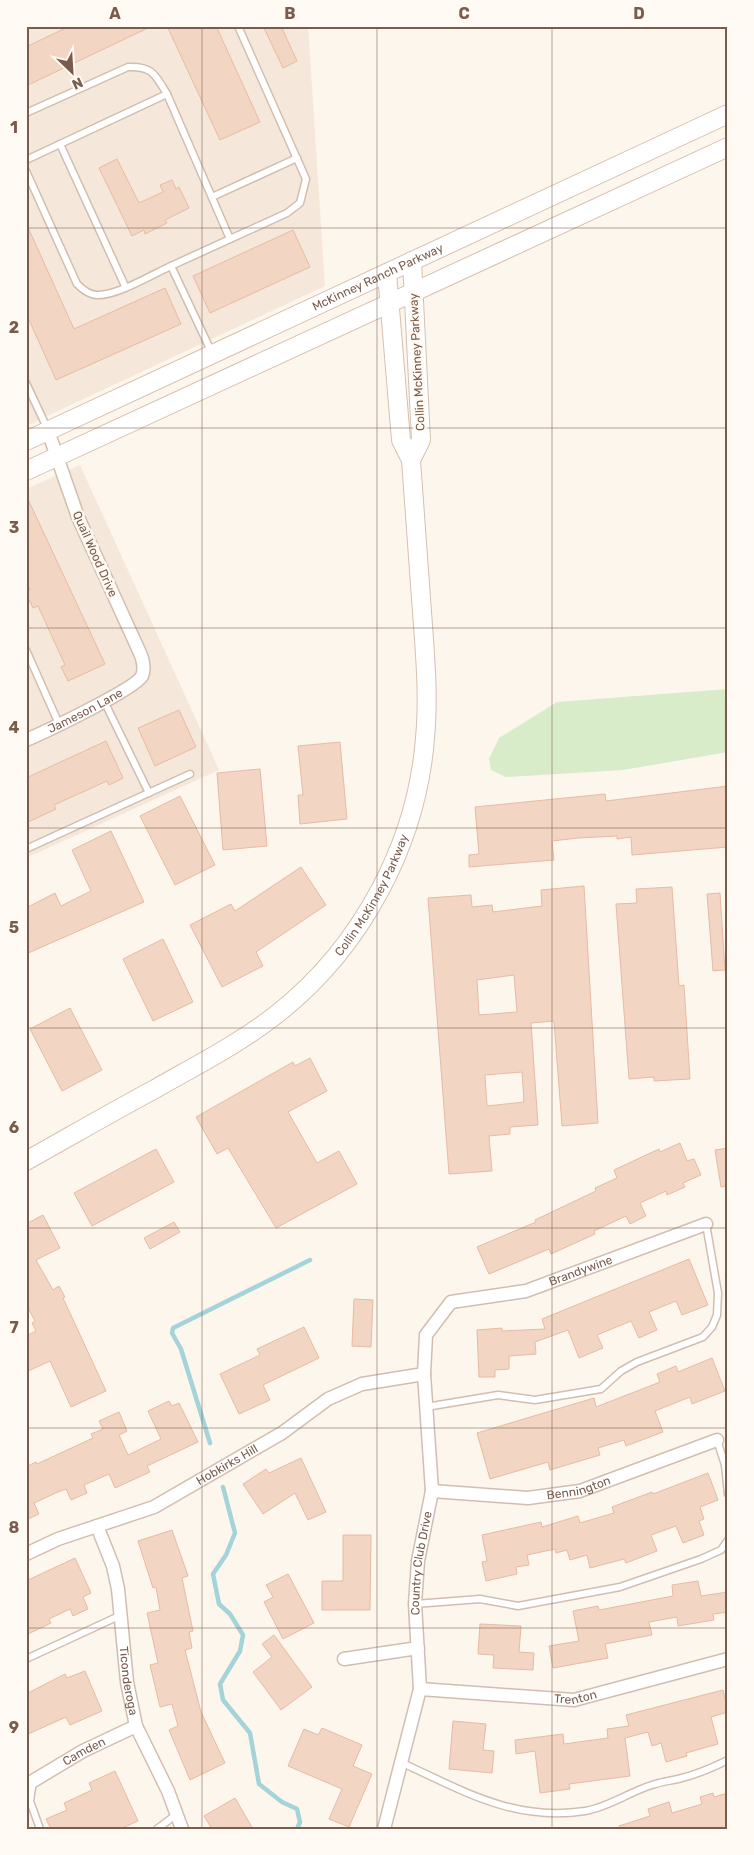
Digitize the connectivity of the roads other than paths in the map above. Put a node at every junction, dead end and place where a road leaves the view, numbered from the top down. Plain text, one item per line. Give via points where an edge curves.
1 (238, 26) edge
2 (167, 94) junction
3 (26, 113) edge
4 (728, 114) edge
5 (60, 144) junction
6 (728, 147) edge
7 (297, 158) junction
8 (26, 160) edge
9 (26, 171) edge
10 (212, 197) junction
11 (230, 239) junction
12 (412, 261) junction
13 (171, 266) junction
14 (387, 273) junction
15 (125, 286) junction
16 (413, 293) junction
17 (390, 303) junction
18 (212, 354) junction
19 (26, 383) edge
20 (48, 431) junction
21 (26, 440) edge
22 (58, 457) junction
23 (411, 460) junction
24 (26, 472) edge
25 (26, 650) edge
26 (142, 676) joint
27 (104, 700) junction
28 (60, 725) junction
29 (26, 740) edge
30 (190, 774) dead end
31 (149, 793) junction
32 (26, 849) edge
33 (26, 1162) edge
34 (706, 1224) joint
35 (451, 1302) joint
36 (424, 1374) junction
37 (426, 1406) junction
38 (717, 1440) joint
39 (432, 1491) junction
40 (728, 1494) edge
41 (97, 1526) junction
42 (728, 1540) edge
43 (26, 1554) edge
44 (415, 1604) junction
45 (119, 1616) junction
46 (418, 1648) junction
47 (26, 1659) edge
48 (344, 1659) dead end
49 (728, 1659) edge
50 (420, 1689) junction
51 (136, 1726) junction
52 (728, 1760) edge
53 (400, 1762) junction
54 (33, 1781) joint
55 (177, 1814) junction
56 (40, 1829) edge
57 (157, 1829) edge
58 (182, 1829) edge
59 (384, 1829) edge

1 - 7 lane
2 - 3 lane via 156,75 143,66 128,67
2 - 5 lane
2 - 10 lane
4 - 12 main road, McKinney Ranch Parkway
5 - 8 lane
5 - 15 lane
6 - 16 main road
7 - 10 lane
7 - 11 lane via 306,179 300,203 287,213
9 - 15 lane via 77,284 96,295
10 - 11 lane
11 - 13 lane
12 - 14 main road, McKinney Ranch Parkway
12 - 16 main road, Collin McKinney Parkway
13 - 15 lane
13 - 18 lane
14 - 17 main road, Collin McKinney Parkway
14 - 18 main road, McKinney Ranch Parkway
16 - 17 main road
16 - 23 main road, Collin McKinney Parkway via 420,440
17 - 22 main road
17 - 23 main road, Collin McKinney Parkway via 401,440
18 - 20 main road, McKinney Ranch Parkway
19 - 20 lane
20 - 21 main road, McKinney Ranch Parkway
20 - 22 street, Quail Wood Drive
22 - 24 main road
22 - 26 street, Quail Wood Drive via 85,535 140,653
23 - 33 main road, Collin McKinney Parkway via 426,661 426,738 419,783 405,832 375,899 336,956 300,994 265,1024
25 - 28 lane
26 - 27 street, Jameson Lane
27 - 28 street, Jameson Lane
27 - 31 lane
28 - 29 street, Jameson Lane
30 - 31 lane
31 - 32 lane
34 - 35 street, Brandywine via 526,1291
34 - 37 lane via 718,1293 717,1315 702,1338 637,1362 601,1389 534,1400 498,1395
35 - 36 street, Country Club Drive via 426,1335
36 - 37 street, Country Club Drive
36 - 41 street, Hobkirks Hill via 362,1384 328,1399 282,1433 154,1507
37 - 39 street, Country Club Drive
38 - 39 street, Bennington via 580,1491 528,1498
38 - 40 lane via 725,1465
39 - 44 street, Country Club Drive via 418,1560
41 - 43 street, Hobkirks Hill
41 - 45 street, Ticonderoga via 113,1566
42 - 44 lane via 721,1550 701,1559 620,1587 518,1606 480,1599
44 - 46 street, Country Club Drive
45 - 47 lane
45 - 51 street, Ticonderoga
46 - 48 street
46 - 50 street, Country Club Drive
49 - 50 street, Trenton via 574,1700
50 - 53 street, Country Club Drive
51 - 54 street, Camden via 83,1750
51 - 55 street, Ticonderoga
52 - 53 lane via 652,1785 594,1809 550,1813 520,1811 493,1804
53 - 59 street, Country Club Drive
54 - 56 lane via 30,1801
55 - 57 lane
55 - 58 street, Ticonderoga

